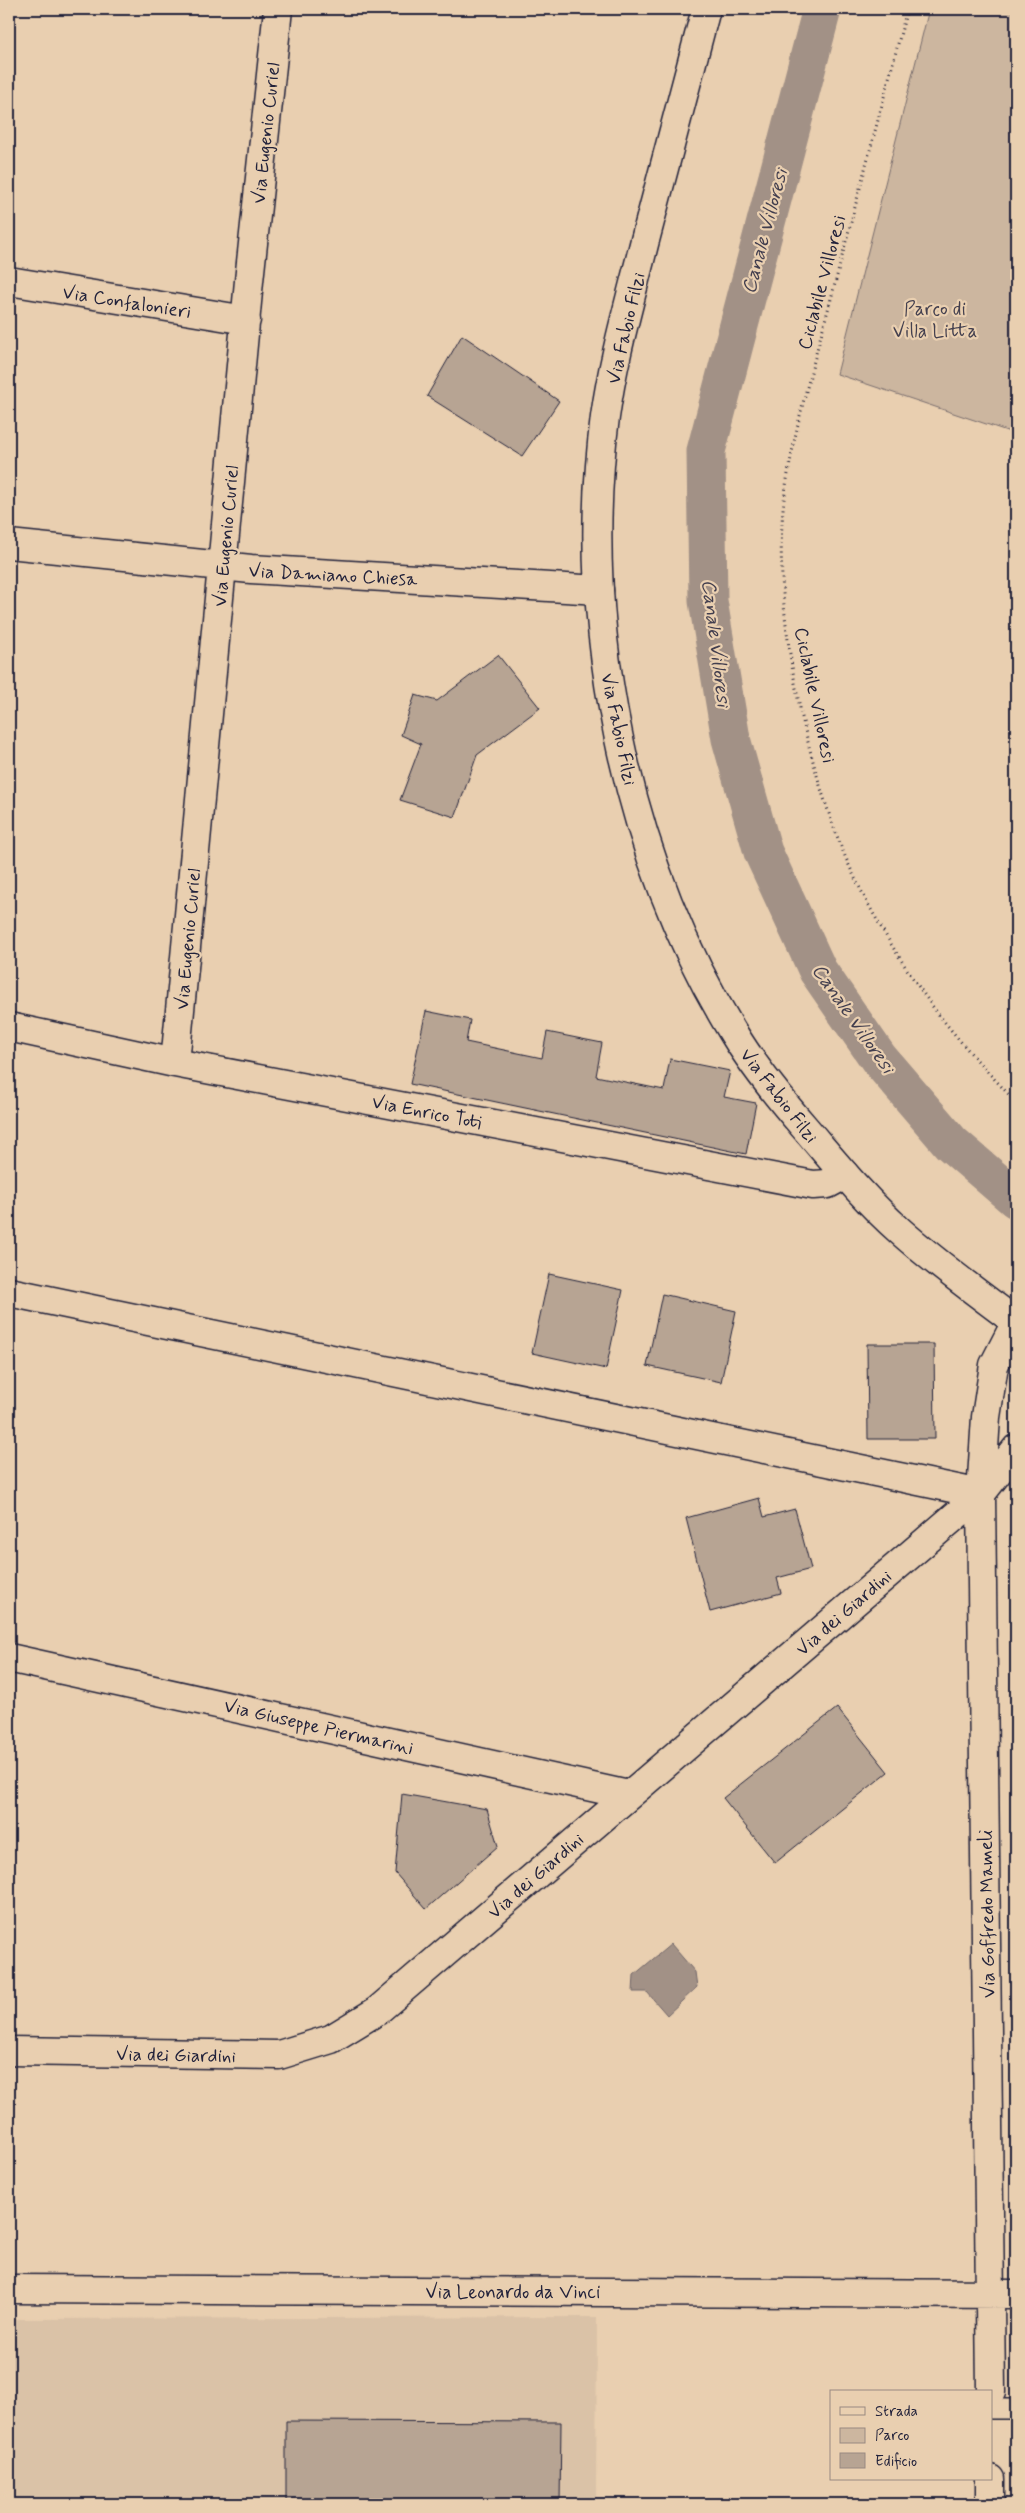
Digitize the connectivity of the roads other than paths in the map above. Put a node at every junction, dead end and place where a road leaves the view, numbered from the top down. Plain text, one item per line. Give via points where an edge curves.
1 (278, 9) edge
2 (706, 9) edge
3 (9, 281) edge
4 (246, 320) junction
5 (9, 544) edge
6 (222, 567) junction
7 (599, 590) junction
8 (9, 1028) edge
9 (175, 1063) junction
10 (845, 1175) junction
11 (9, 1292) edge
12 (1016, 1322) edge
13 (1016, 1449) edge
14 (981, 1494) junction
15 (9, 1658) edge
16 (628, 1795) junction
17 (9, 2051) edge
18 (9, 2289) edge
19 (1003, 2294) edge
20 (991, 2390) edge
21 (992, 2409) edge
22 (1016, 2409) edge
23 (990, 2480) edge
24 (990, 2504) edge

1 - 4 street, Via Eugenio Curiel
2 - 7 street, Via Fabio Filzi via 624,324 605,417 598,517
3 - 4 street, Via Confalonieri
4 - 6 street, Via Eugenio Curiel
5 - 6 street, Via Damiano Chiesa
6 - 7 street, Via Damiano Chiesa
6 - 9 street, Via Eugenio Curiel
7 - 10 street, Via Fabio Filzi via 608,683 622,757 656,869 692,960 735,1037
8 - 9 street, Via Enrico Toti
9 - 10 street, Via Enrico Toti via 813,1185 828,1184
10 - 12 street, Via Fabio Filzi via 899,1230 971,1290
11 - 14 street
12 - 14 street, Via Goffredo Mameli via 994,1365 986,1416
13 - 14 street
14 - 16 street, Via dei Giardini
14 - 19 street, Via Goffredo Mameli
15 - 16 street, Via Giuseppe Piermarini
16 - 17 street, Via dei Giardini via 377,2011 331,2039 278,2055
18 - 19 street, Via Leonardo da Vinci
19 - 20 street, Via Goffredo Mameli
21 - 22 lane
23 - 24 street

